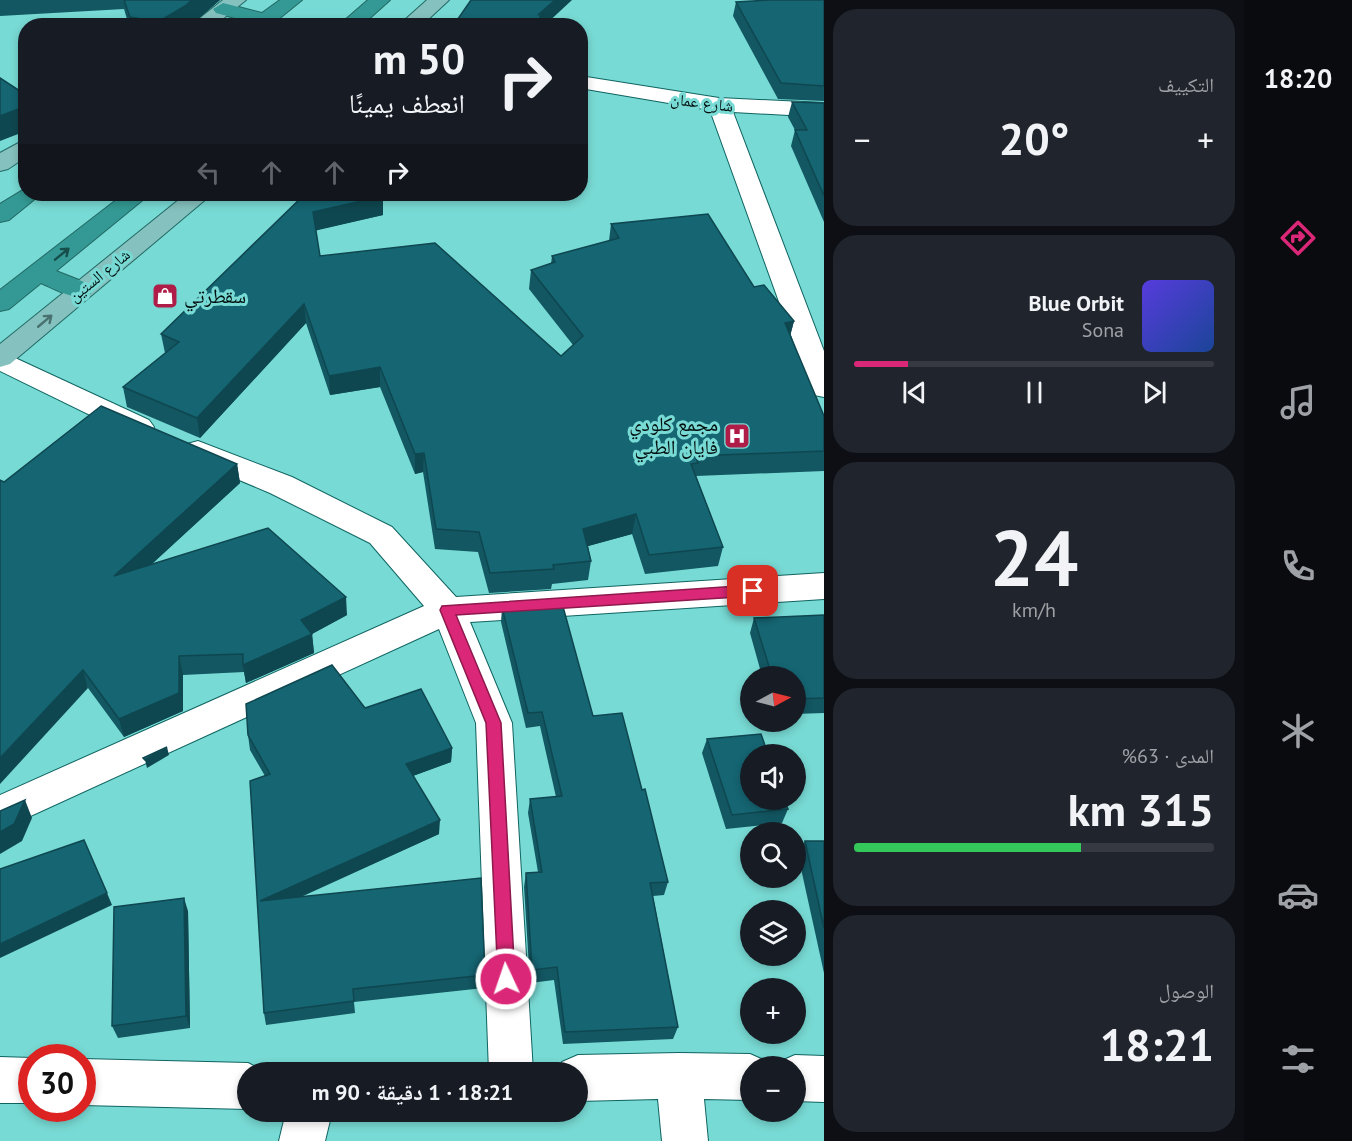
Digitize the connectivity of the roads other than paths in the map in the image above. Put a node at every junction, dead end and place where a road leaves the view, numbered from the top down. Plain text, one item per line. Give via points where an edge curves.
1 (292, 0) edge
2 (380, 0) edge
3 (439, 0) edge
4 (230, 5) edge
5 (211, 18) edge
6 (252, 18) edge
7 (268, 18) edge
8 (358, 18) edge
9 (418, 18) edge
10 (588, 83) edge
11 (719, 105) junction
12 (824, 110) edge
13 (18, 152) edge
14 (0, 164) edge
15 (19, 201) edge
16 (129, 201) edge
17 (191, 201) edge
18 (0, 215) edge
19 (38, 273) junction
20 (81, 290) junction
21 (0, 303) edge
22 (0, 359) edge
23 (824, 388) edge
24 (824, 586) edge
25 (447, 610) junction
26 (0, 813) edge
27 (511, 1062) edge
28 (679, 1076) junction
29 (740, 1077) edge
30 (588, 1078) edge
31 (806, 1078) edge
32 (824, 1079) edge
33 (0, 1080) edge
34 (18, 1080) edge
35 (96, 1082) edge
36 (237, 1086) edge
37 (307, 1122) edge
38 (302, 1141) edge
39 (685, 1141) edge

1 - 7 highway
2 - 8 highway
3 - 9 main road
4 - 5 main road
4 - 6 highway
10 - 11 street, شارع عمان
11 - 12 street, شارع عمان
11 - 23 street
13 - 14 main road
15 - 18 highway
19 -> 16 highway
17 - 20 main road, شارع الستين
19 - 20 highway
19 - 21 highway
22 -> 20 main road, شارع الستين
22 - 25 street via 140,427 281,485 381,535
24 - 25 street
25 - 26 street
25 - 27 street via 494,723
28 - 29 street
28 - 30 street
28 - 39 street
31 - 32 street
33 - 34 street
35 - 36 street
37 - 38 street

